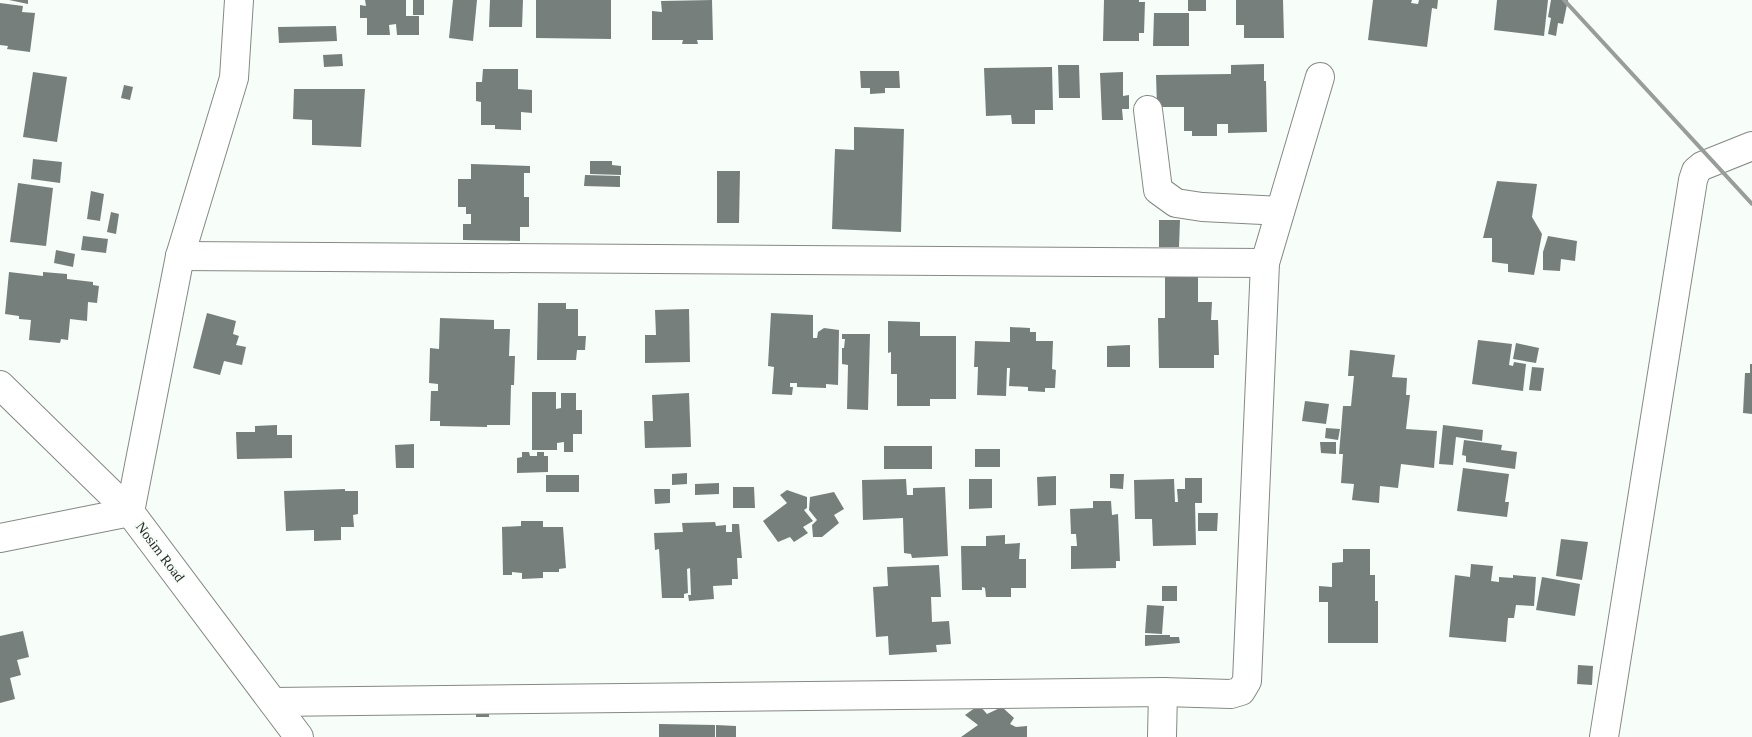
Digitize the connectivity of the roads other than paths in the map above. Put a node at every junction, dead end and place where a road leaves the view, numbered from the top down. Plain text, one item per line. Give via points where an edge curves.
1 (238, 0) edge
2 (1320, 76) dead end
3 (1148, 110) dead end
4 (1752, 146) edge
5 (1280, 211) junction
6 (180, 256) junction
7 (1265, 263) junction
8 (0, 385) edge
9 (130, 512) junction
10 (0, 538) edge
11 (1163, 692) junction
12 (273, 702) junction
13 (299, 737) edge
14 (1162, 737) edge
15 (1604, 737) edge

1 - 6 street via 234,78
2 - 5 street
3 - 5 street via 1158,190 1176,203
4 - 15 street via 1702,166 1693,180
5 - 7 street
6 - 7 street
6 - 9 street
7 - 11 street via 1247,682 1242,691 1231,694
8 - 9 street, Nosim Road
9 - 10 street
9 - 12 street, Nosim Road
11 - 12 street
11 - 14 street
12 - 13 street, Nosim Road

